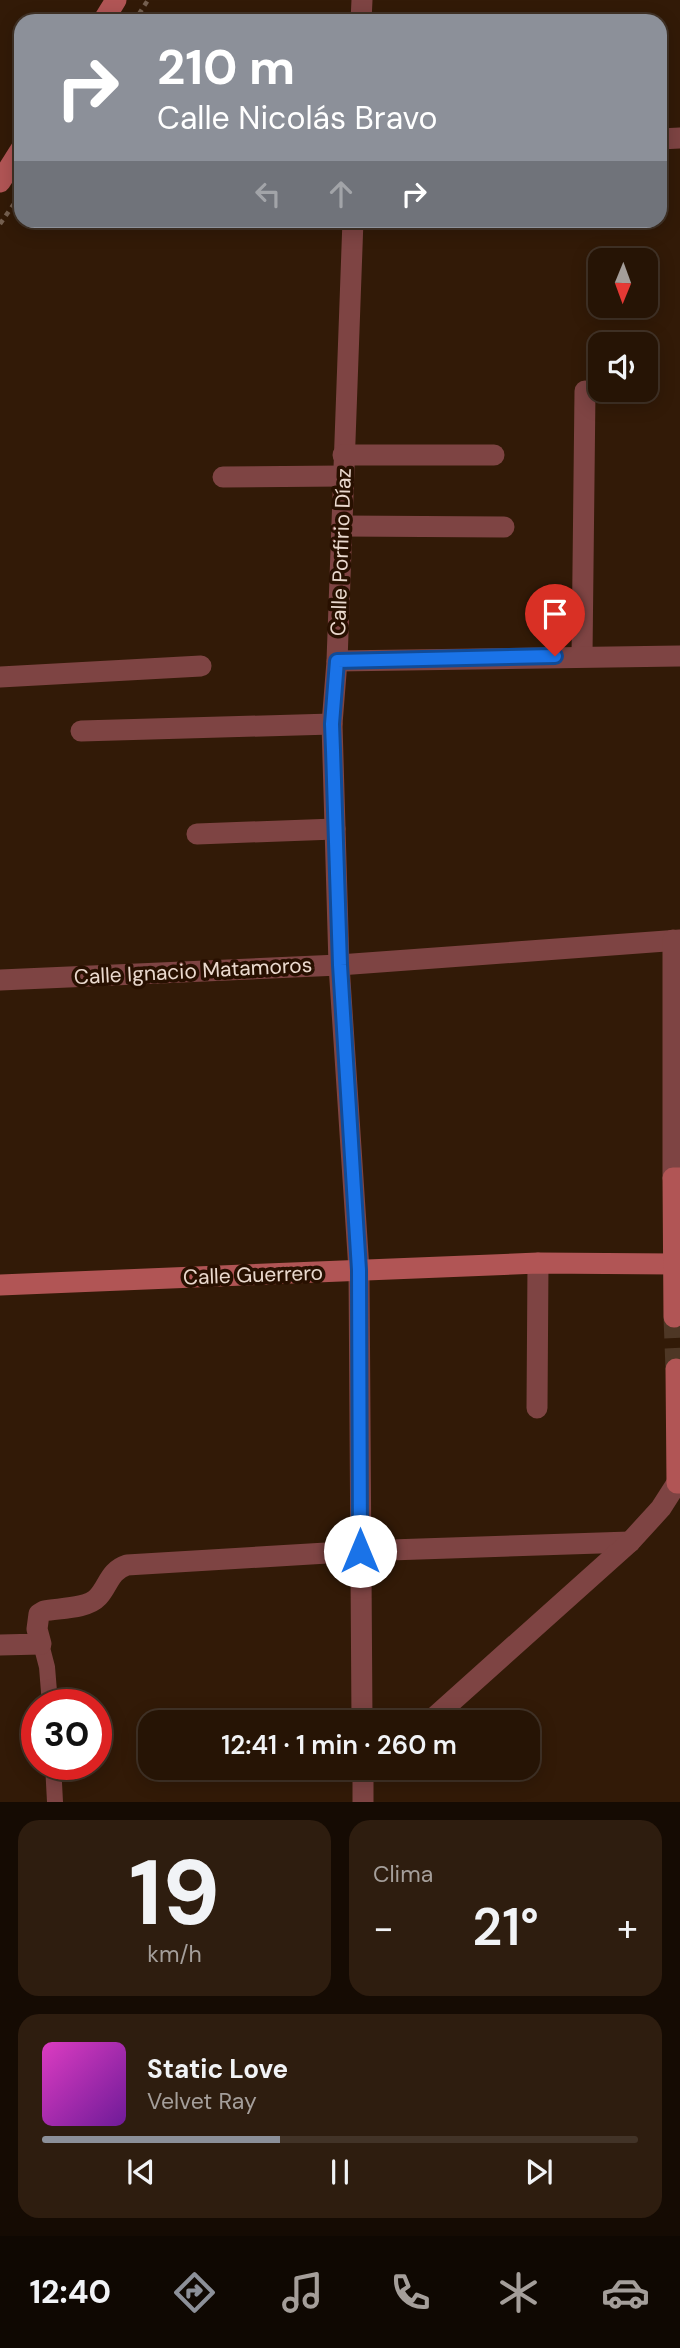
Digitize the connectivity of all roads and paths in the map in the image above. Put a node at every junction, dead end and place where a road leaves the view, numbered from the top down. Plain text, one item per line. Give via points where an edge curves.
1 (14, 160) edge
2 (0, 182) edge
3 (14, 204) edge
4 (0, 224) edge
5 (353, 228) edge
6 (584, 391) dead end
7 (494, 455) dead end
8 (343, 466) junction
9 (223, 477) dead end
10 (342, 526) junction
11 (504, 527) dead end
12 (582, 656) junction
13 (680, 656) edge
14 (337, 661) junction
15 (201, 666) dead end
16 (0, 677) edge
17 (332, 724) junction
18 (81, 731) dead end
19 (335, 829) junction
20 (197, 834) dead end
21 (677, 940) edge
22 (340, 965) junction
23 (0, 980) edge
24 (676, 1178) edge
25 (538, 1263) junction
26 (674, 1264) junction
27 (359, 1270) junction
28 (0, 1285) edge
29 (674, 1317) dead end
30 (676, 1369) dead end
31 (537, 1408) dead end
32 (679, 1483) edge
33 (630, 1542) junction
34 (360, 1551) junction
35 (41, 1644) junction
36 (0, 1645) edge
37 (49, 1689) edge
38 (362, 1710) edge
39 (442, 1710) edge
40 (54, 1780) edge
41 (55, 1802) edge

1 - 2 street
3 - 4 path
5 - 8 street, Calle Porfirio Díaz
6 - 12 street
7 - 8 street
8 - 9 street
8 - 10 street, Calle Porfirio Díaz
10 - 11 street
10 - 14 street, Calle Porfirio Díaz
12 - 13 street
12 - 14 street
14 - 17 street, Calle Porfirio Díaz
15 - 16 street
17 - 18 street
17 - 19 street, Calle Porfirio Díaz
19 - 20 street
19 - 22 street, Calle Porfirio Díaz
21 - 22 street, Calle Ignacio Matamoros
21 - 24 street
22 - 23 street, Calle Ignacio Matamoros
22 - 27 street, Calle Porfirio Díaz
24 - 26 street
25 - 26 street, Calle Guerrero
25 - 27 street, Calle Guerrero
25 - 31 street
26 - 29 street
27 - 28 street, Calle Guerrero
27 - 34 street, Calle Porfirio Díaz
30 - 32 street
32 - 33 street
33 - 34 street
33 - 39 street
34 - 35 street via 127,1565 115,1571 98,1598 39,1614
34 - 38 street, Calle Porfirio Díaz
35 - 36 street
35 - 37 lane
40 - 41 lane

